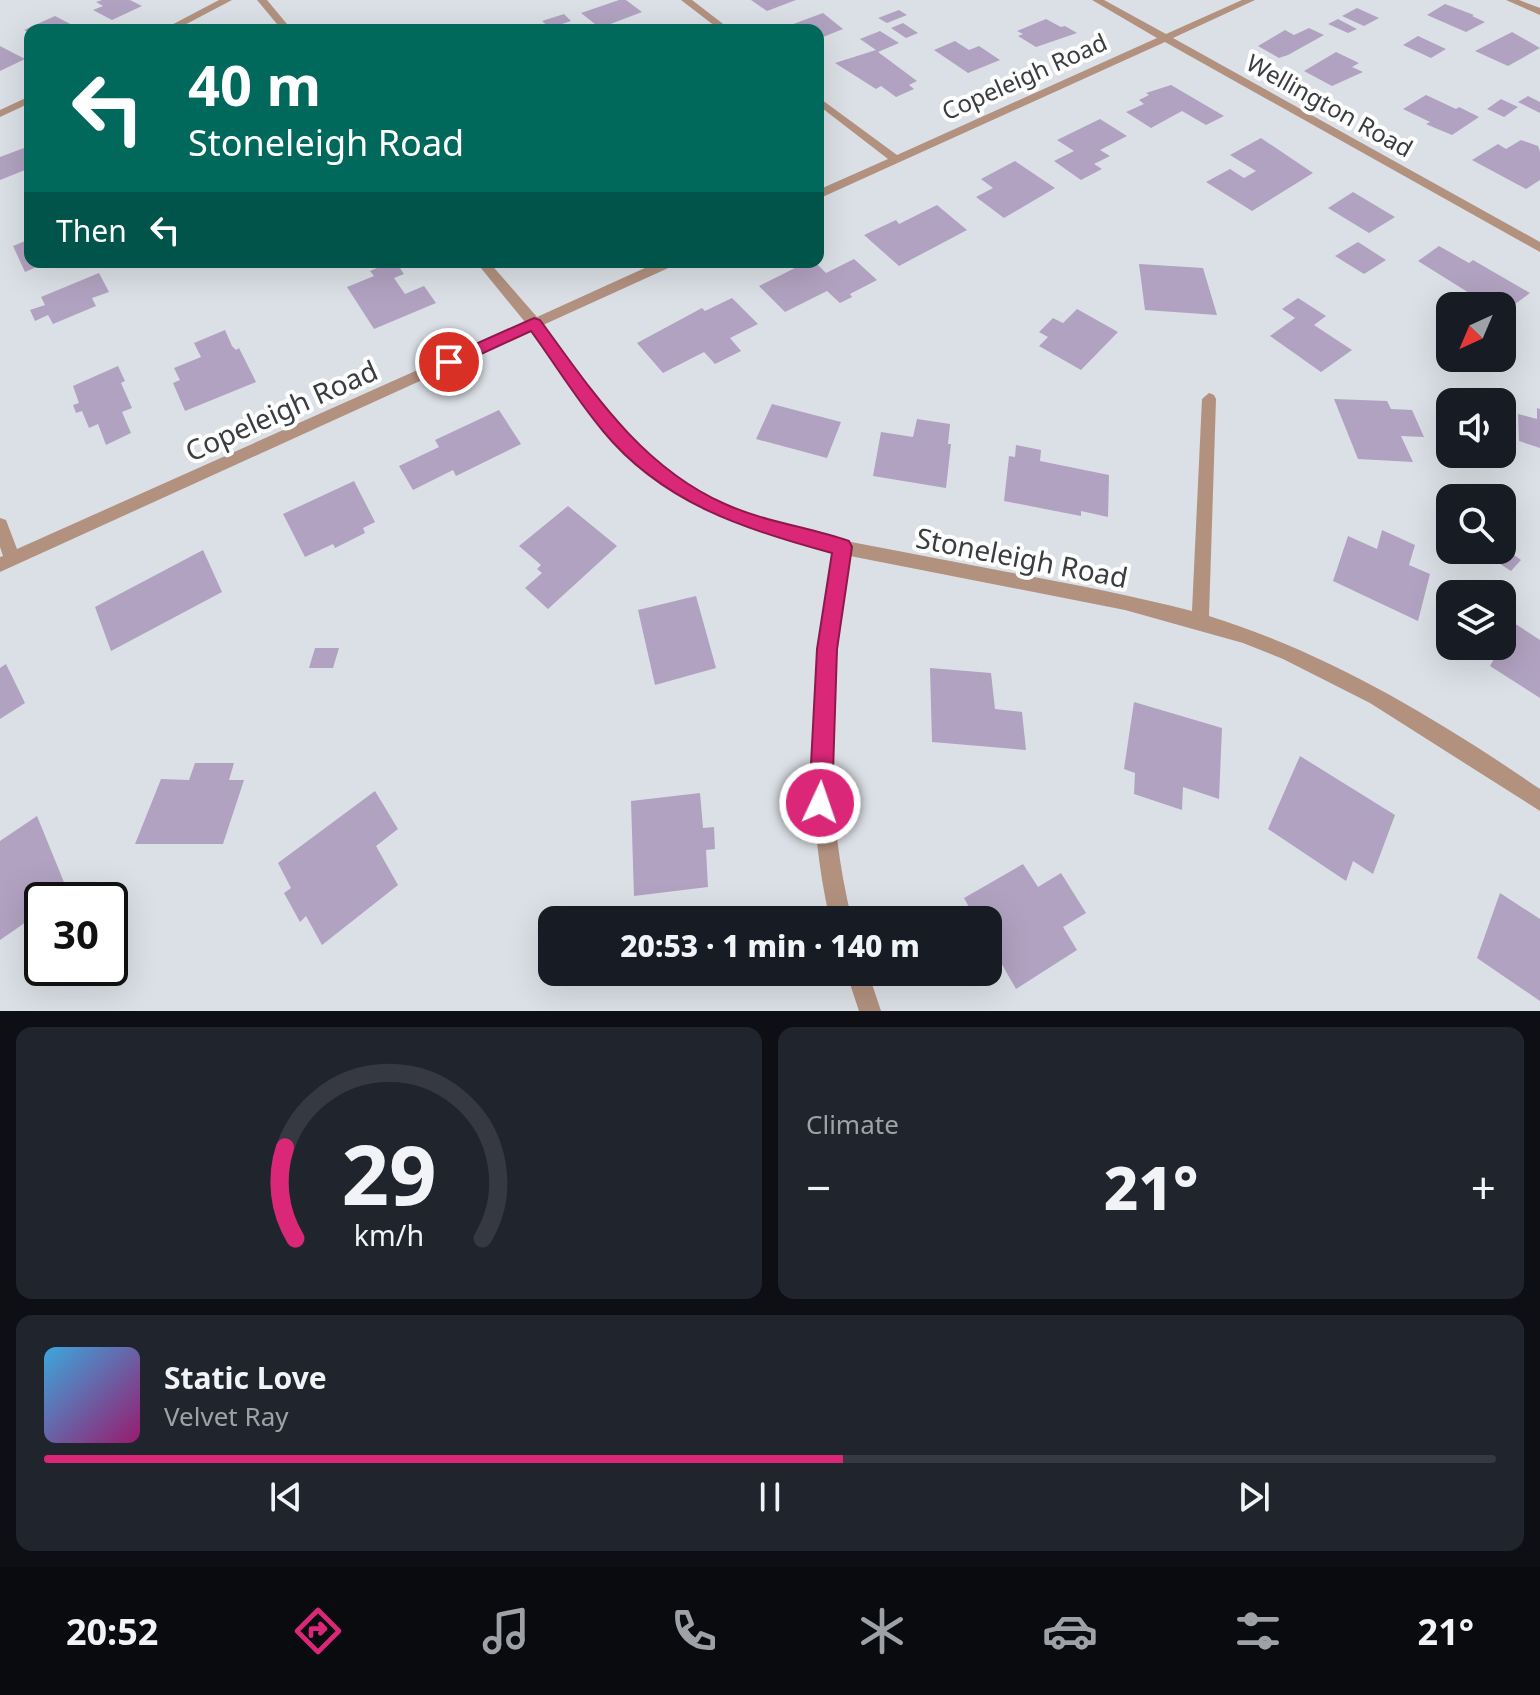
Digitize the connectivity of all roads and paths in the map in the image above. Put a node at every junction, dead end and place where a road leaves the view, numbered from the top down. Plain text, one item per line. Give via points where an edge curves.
1 (227, 0) edge
2 (262, 0) edge
3 (686, 0) edge
4 (1097, 0) edge
5 (1250, 0) edge
6 (1511, 0) edge
7 (1540, 12) edge
8 (179, 24) edge
9 (282, 24) edge
10 (718, 24) edge
11 (1166, 38) junction
12 (24, 102) edge
13 (824, 105) edge
14 (0, 114) edge
15 (897, 160) junction
16 (824, 192) edge
17 (1540, 248) edge
18 (487, 268) edge
19 (657, 268) edge
20 (534, 324) junction
21 (1209, 399) dead end
22 (0, 525) edge
23 (843, 547) junction
24 (6, 562) edge
25 (1200, 621) junction
26 (1540, 801) edge
27 (837, 906) edge
28 (862, 986) edge
29 (870, 1011) edge

1 - 8 street
2 - 9 street
3 - 10 street
4 - 11 street, Wellington Road
5 - 11 street, Copeleigh Road
6 - 7 street
11 - 15 street, Copeleigh Road
11 - 17 street, Wellington Road
12 - 14 street
13 - 15 street
15 - 16 street, Copeleigh Road
18 - 20 street, Stoneleigh Road
19 - 20 street, Copeleigh Road
20 - 23 street, Stoneleigh Road via 610,427 672,482 717,509 764,527
20 - 24 street, Copeleigh Road
21 - 25 street
22 - 24 street
23 - 25 street, Stoneleigh Road
23 - 27 street via 827,649 820,803
25 - 26 street, Stoneleigh Road via 1354,684 1451,739
28 - 29 street

